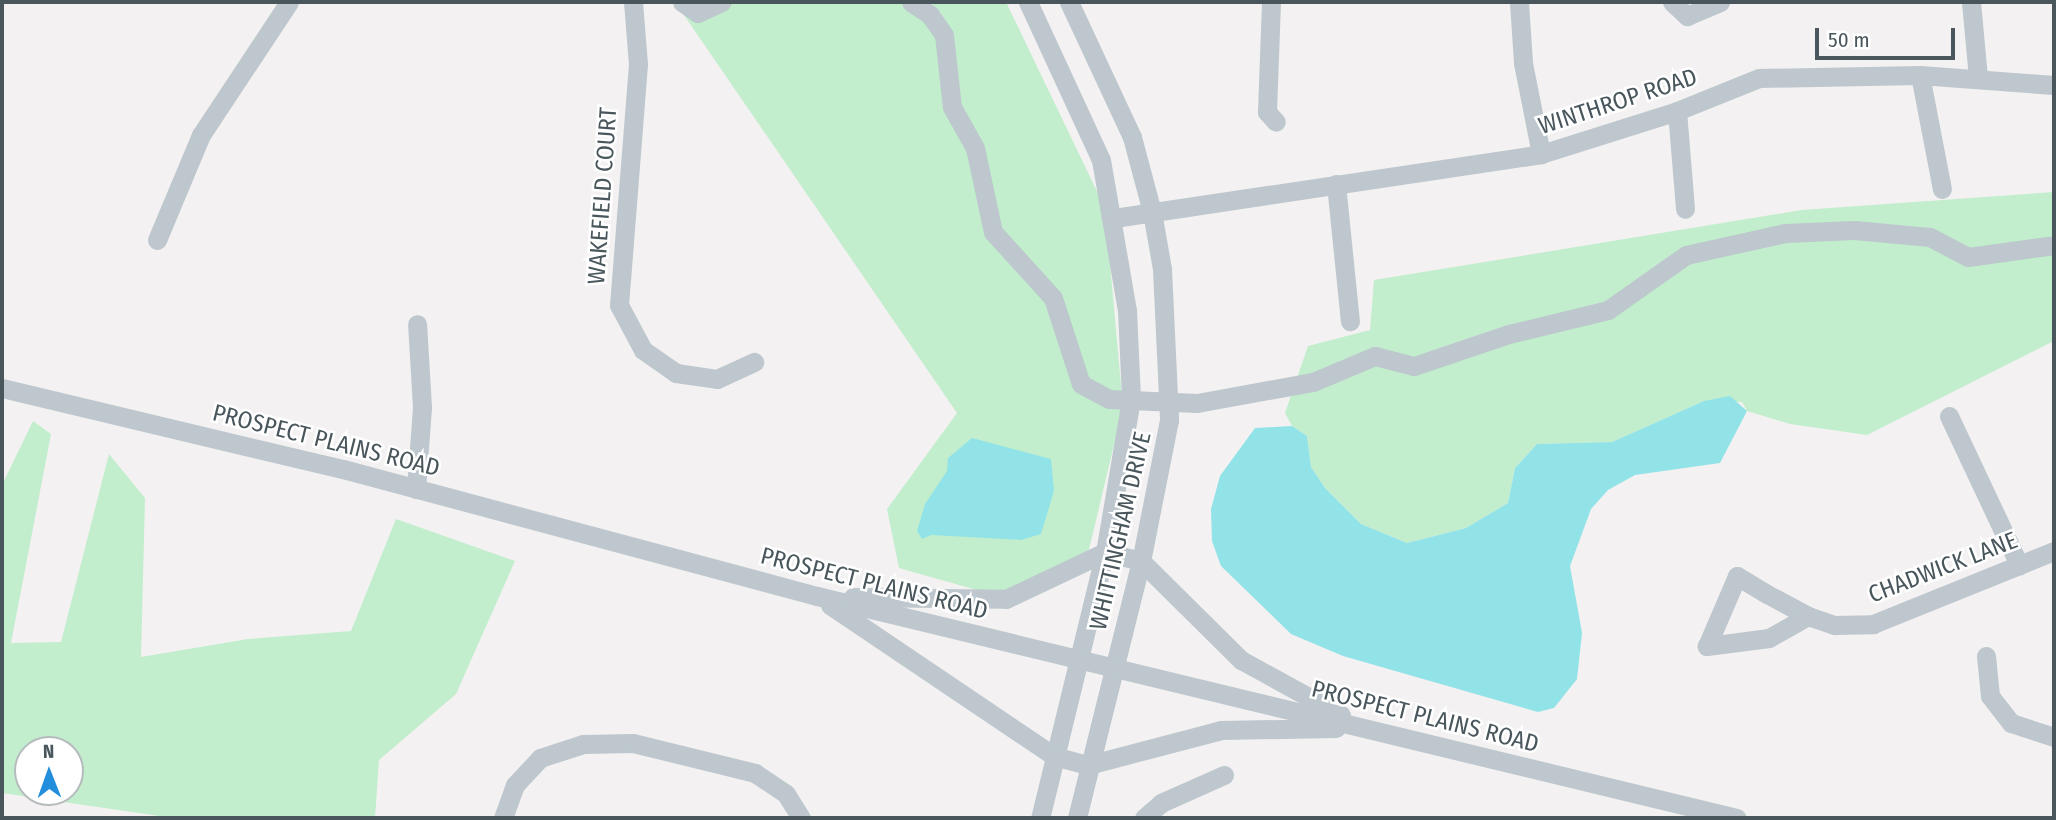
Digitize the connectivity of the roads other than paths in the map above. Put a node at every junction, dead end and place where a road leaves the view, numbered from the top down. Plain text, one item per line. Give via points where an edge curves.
1 (289, 2) edge
2 (633, 2) edge
3 (682, 2) edge
4 (722, 2) edge
5 (911, 2) edge
6 (1028, 2) edge
7 (1069, 2) edge
8 (1271, 2) edge
9 (1519, 2) edge
10 (1672, 2) edge
11 (1720, 2) edge
12 (1971, 2) edge
13 (1920, 75) junction
14 (1978, 78) junction
15 (2054, 85) edge
16 (1676, 111) junction
17 (1276, 122) dead end
18 (1541, 154) junction
19 (1336, 184) junction
20 (1942, 189) dead end
21 (1685, 209) dead end
22 (1152, 212) junction
23 (1114, 218) junction
24 (157, 240) dead end
25 (2054, 245) edge
26 (1350, 321) dead end
27 (416, 324) dead end
28 (754, 362) dead end
29 (2, 388) edge
30 (1131, 399) junction
31 (1169, 400) junction
32 (1949, 416) dead end
33 (416, 489) junction
34 (2054, 551) edge
35 (1105, 552) junction
36 (1141, 561) junction
37 (2019, 565) junction
38 (817, 596) junction
39 (1808, 616) junction
40 (1986, 656) dead end
41 (1079, 659) junction
42 (1115, 668) junction
43 (1364, 728) junction
44 (2054, 737) edge
45 (1054, 756) junction
46 (1088, 765) junction
47 (1224, 775) dead end
48 (503, 818) edge
49 (801, 818) edge
50 (1040, 818) edge
51 (1077, 818) edge
52 (1144, 818) edge
53 (1737, 818) edge

1 - 24 street via 201,135
2 - 28 street, WAKEFIELD COURT via 638,64 619,305 643,350 676,373 717,379
3 - 4 street via 698,13
5 - 30 street via 930,15 944,35 952,107 975,148 988,219 999,244 1054,298 1080,384 1109,399
6 - 23 street, WHITTINGHAM DRIVE via 1101,160
7 - 22 street, WHITTINGHAM DRIVE via 1132,137
8 - 17 street via 1267,111
9 - 18 street
10 - 11 street via 1687,16
12 - 14 street
13 - 14 street, WINTHROP ROAD
13 - 16 street, WINTHROP ROAD via 1759,78
13 - 20 street
14 - 15 street, WINTHROP ROAD
16 - 18 street, WINTHROP ROAD
16 - 21 street
18 - 19 street, WINTHROP ROAD
19 - 22 street, WINTHROP ROAD
19 - 26 street
22 - 23 street, WINTHROP ROAD
22 - 31 street, WHITTINGHAM DRIVE via 1162,269
23 - 30 street, WHITTINGHAM DRIVE via 1127,310
25 - 31 street via 1968,257 1930,237 1843,230 1785,233 1686,255 1608,310 1509,334 1414,366 1375,356 1313,382 1197,403
27 - 33 street via 422,407
29 - 33 street, PROSPECT PLAINS ROAD
30 - 31 street
30 - 35 street, WHITTINGHAM DRIVE
31 - 36 street, WHITTINGHAM DRIVE via 1167,448
32 - 37 street
33 - 38 street, PROSPECT PLAINS ROAD
34 - 37 street, CHADWICK LANE
35 - 36 street
35 - 38 street via 1006,599
35 - 41 street, WHITTINGHAM DRIVE
36 - 42 street, WHITTINGHAM DRIVE
36 - 43 street via 1241,660
37 - 39 street, CHADWICK LANE via 1873,624 1834,625
38 - 41 street, PROSPECT PLAINS ROAD
38 - 45 street
39 - 39 street, CHADWICK LANE via 1737,576 1707,646 1769,638
40 - 44 street via 1990,696 2011,723
41 - 42 street, PROSPECT PLAINS ROAD
41 - 45 street, WHITTINGHAM DRIVE
42 - 43 street, PROSPECT PLAINS ROAD
42 - 46 street, WHITTINGHAM DRIVE
43 - 46 street via 1221,730
43 - 53 street, PROSPECT PLAINS ROAD
45 - 46 street
45 - 50 street, WHITTINGHAM DRIVE
46 - 51 street, WHITTINGHAM DRIVE
47 - 52 street via 1161,803
48 - 49 street via 515,785 540,758 583,744 633,743 755,773 786,794

